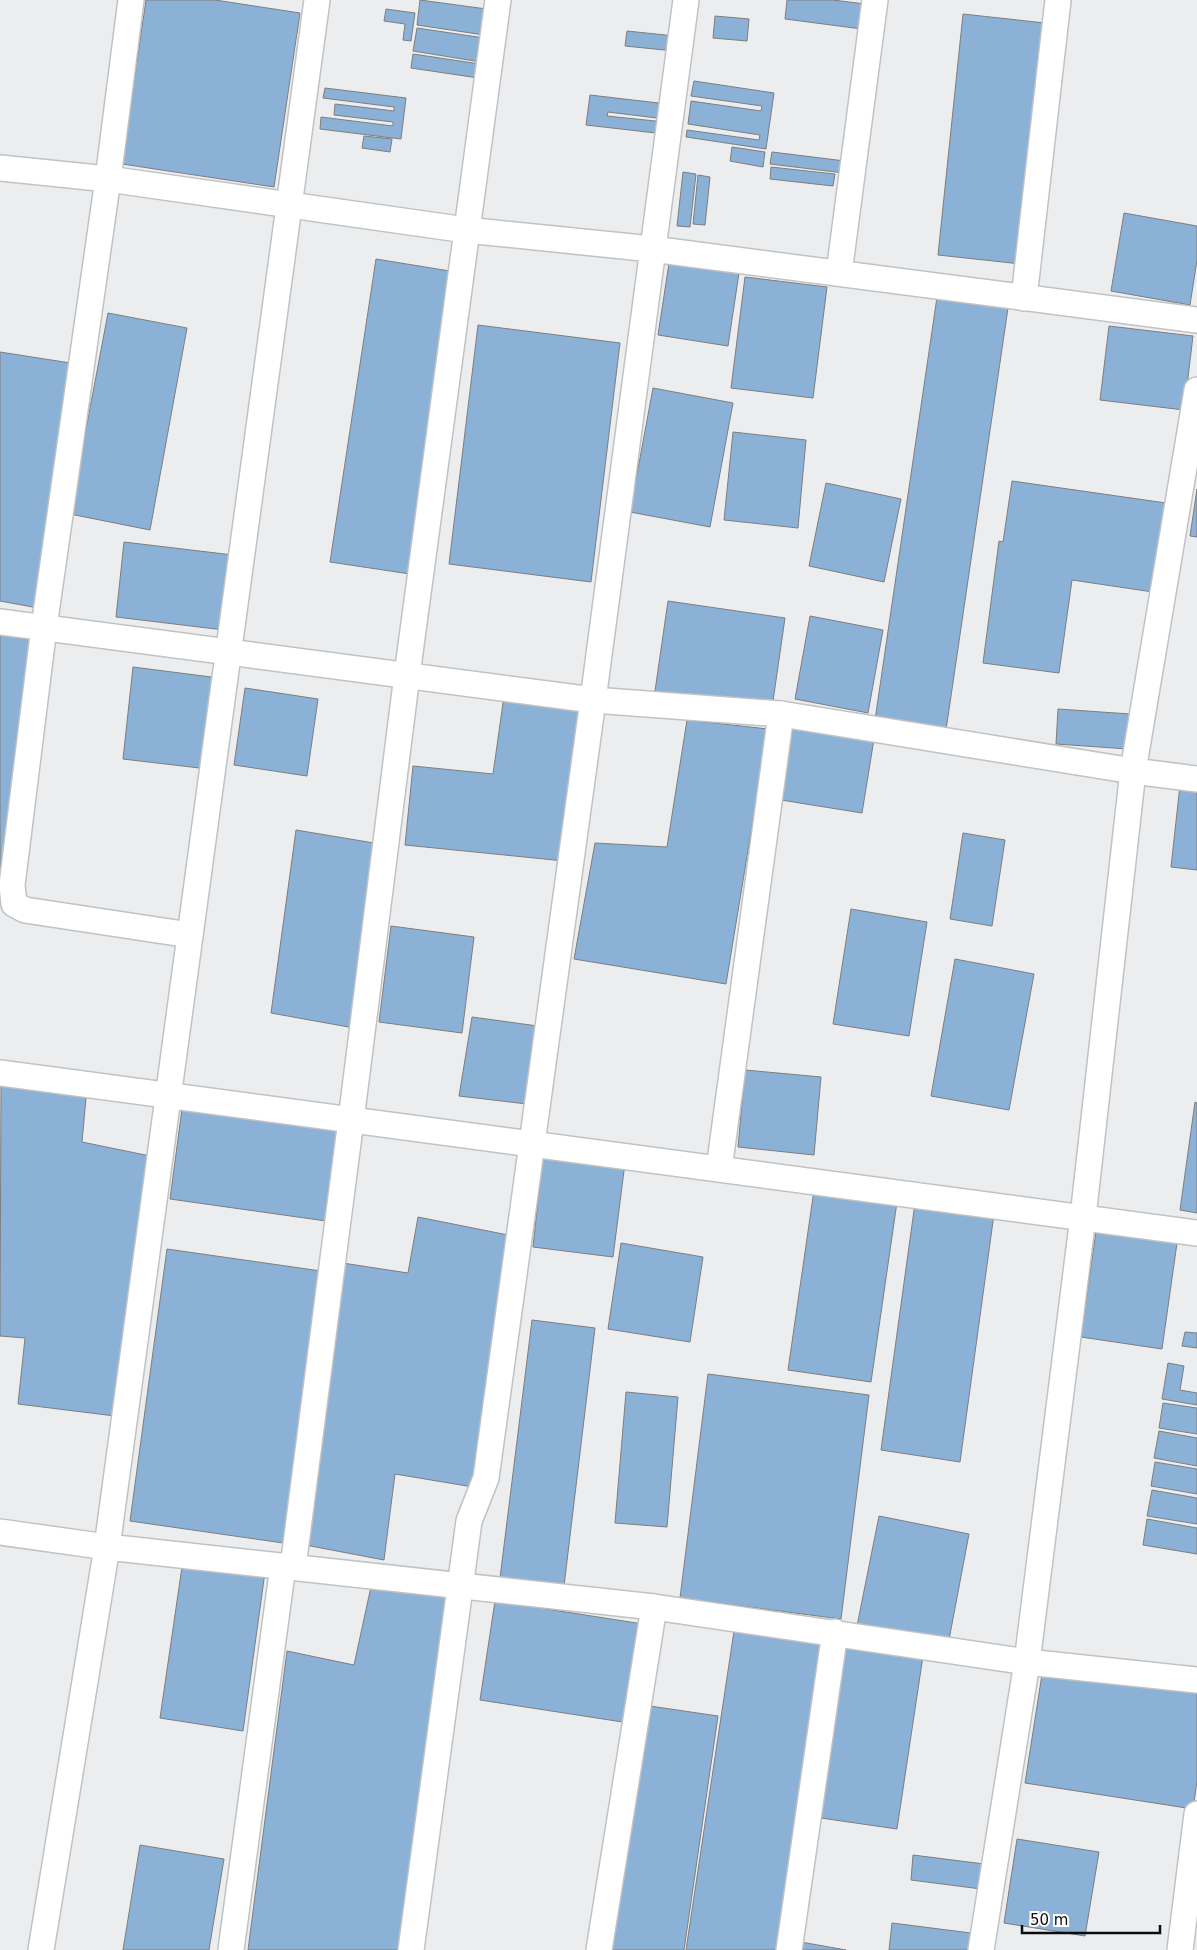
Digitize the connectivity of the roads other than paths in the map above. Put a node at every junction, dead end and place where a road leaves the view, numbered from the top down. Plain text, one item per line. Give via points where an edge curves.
1 (131, 0) edge
2 (317, 0) edge
3 (498, 0) edge
4 (686, 0) edge
5 (875, 0) edge
6 (1058, 0) edge
7 (0, 168) edge
8 (108, 179) junction
9 (290, 206) junction
10 (466, 230) junction
11 (652, 249) junction
12 (839, 273) junction
13 (1024, 298) junction
14 (1197, 320) edge
15 (1197, 390) edge
16 (0, 622) edge
17 (44, 627) junction
18 (229, 652) junction
19 (406, 675) junction
20 (593, 700) junction
21 (782, 714) junction
22 (1133, 771) junction
23 (1197, 779) edge
24 (190, 935) junction
25 (0, 1073) edge
26 (168, 1096) junction
27 (351, 1120) junction
28 (532, 1144) junction
29 (719, 1169) junction
30 (1083, 1217) junction
31 (1197, 1233) edge
32 (0, 1532) edge
33 (106, 1547) junction
34 (288, 1567) junction
35 (461, 1586) junction
36 (654, 1607) junction
37 (835, 1632) junction
38 (1027, 1662) junction
39 (1197, 1680) edge
40 (1197, 1814) edge
41 (41, 1950) edge
42 (231, 1950) edge
43 (411, 1950) edge
44 (599, 1950) edge
45 (789, 1950) edge
46 (981, 1950) edge
47 (1180, 1950) edge

1 - 8 street
2 - 9 street
3 - 10 street
4 - 11 street
5 - 12 street
6 - 13 street
7 - 8 street
8 - 9 street
8 - 17 street
9 - 10 street
9 - 18 street
10 - 11 street
10 - 19 street
11 - 12 street
11 - 20 street
12 - 13 street
13 - 14 street
15 - 22 street
16 - 17 street
17 - 18 street
17 - 24 street via 12,885 14,904 25,910
18 - 19 street
18 - 24 street
19 - 20 street
19 - 27 street
20 - 21 street
20 - 28 street
21 - 22 street
21 - 29 street
22 - 23 street
22 - 30 street
24 - 26 street
25 - 26 street
26 - 27 street
26 - 33 street
27 - 28 street
27 - 34 street
28 - 29 street
28 - 35 street via 486,1478 469,1521
29 - 30 street
30 - 31 street
30 - 38 street
32 - 33 street
33 - 34 street
33 - 41 street
34 - 35 street
34 - 42 street
35 - 36 street
35 - 43 street
36 - 37 street
36 - 44 street
37 - 38 street
37 - 45 street
38 - 39 street
38 - 46 street
40 - 47 street

